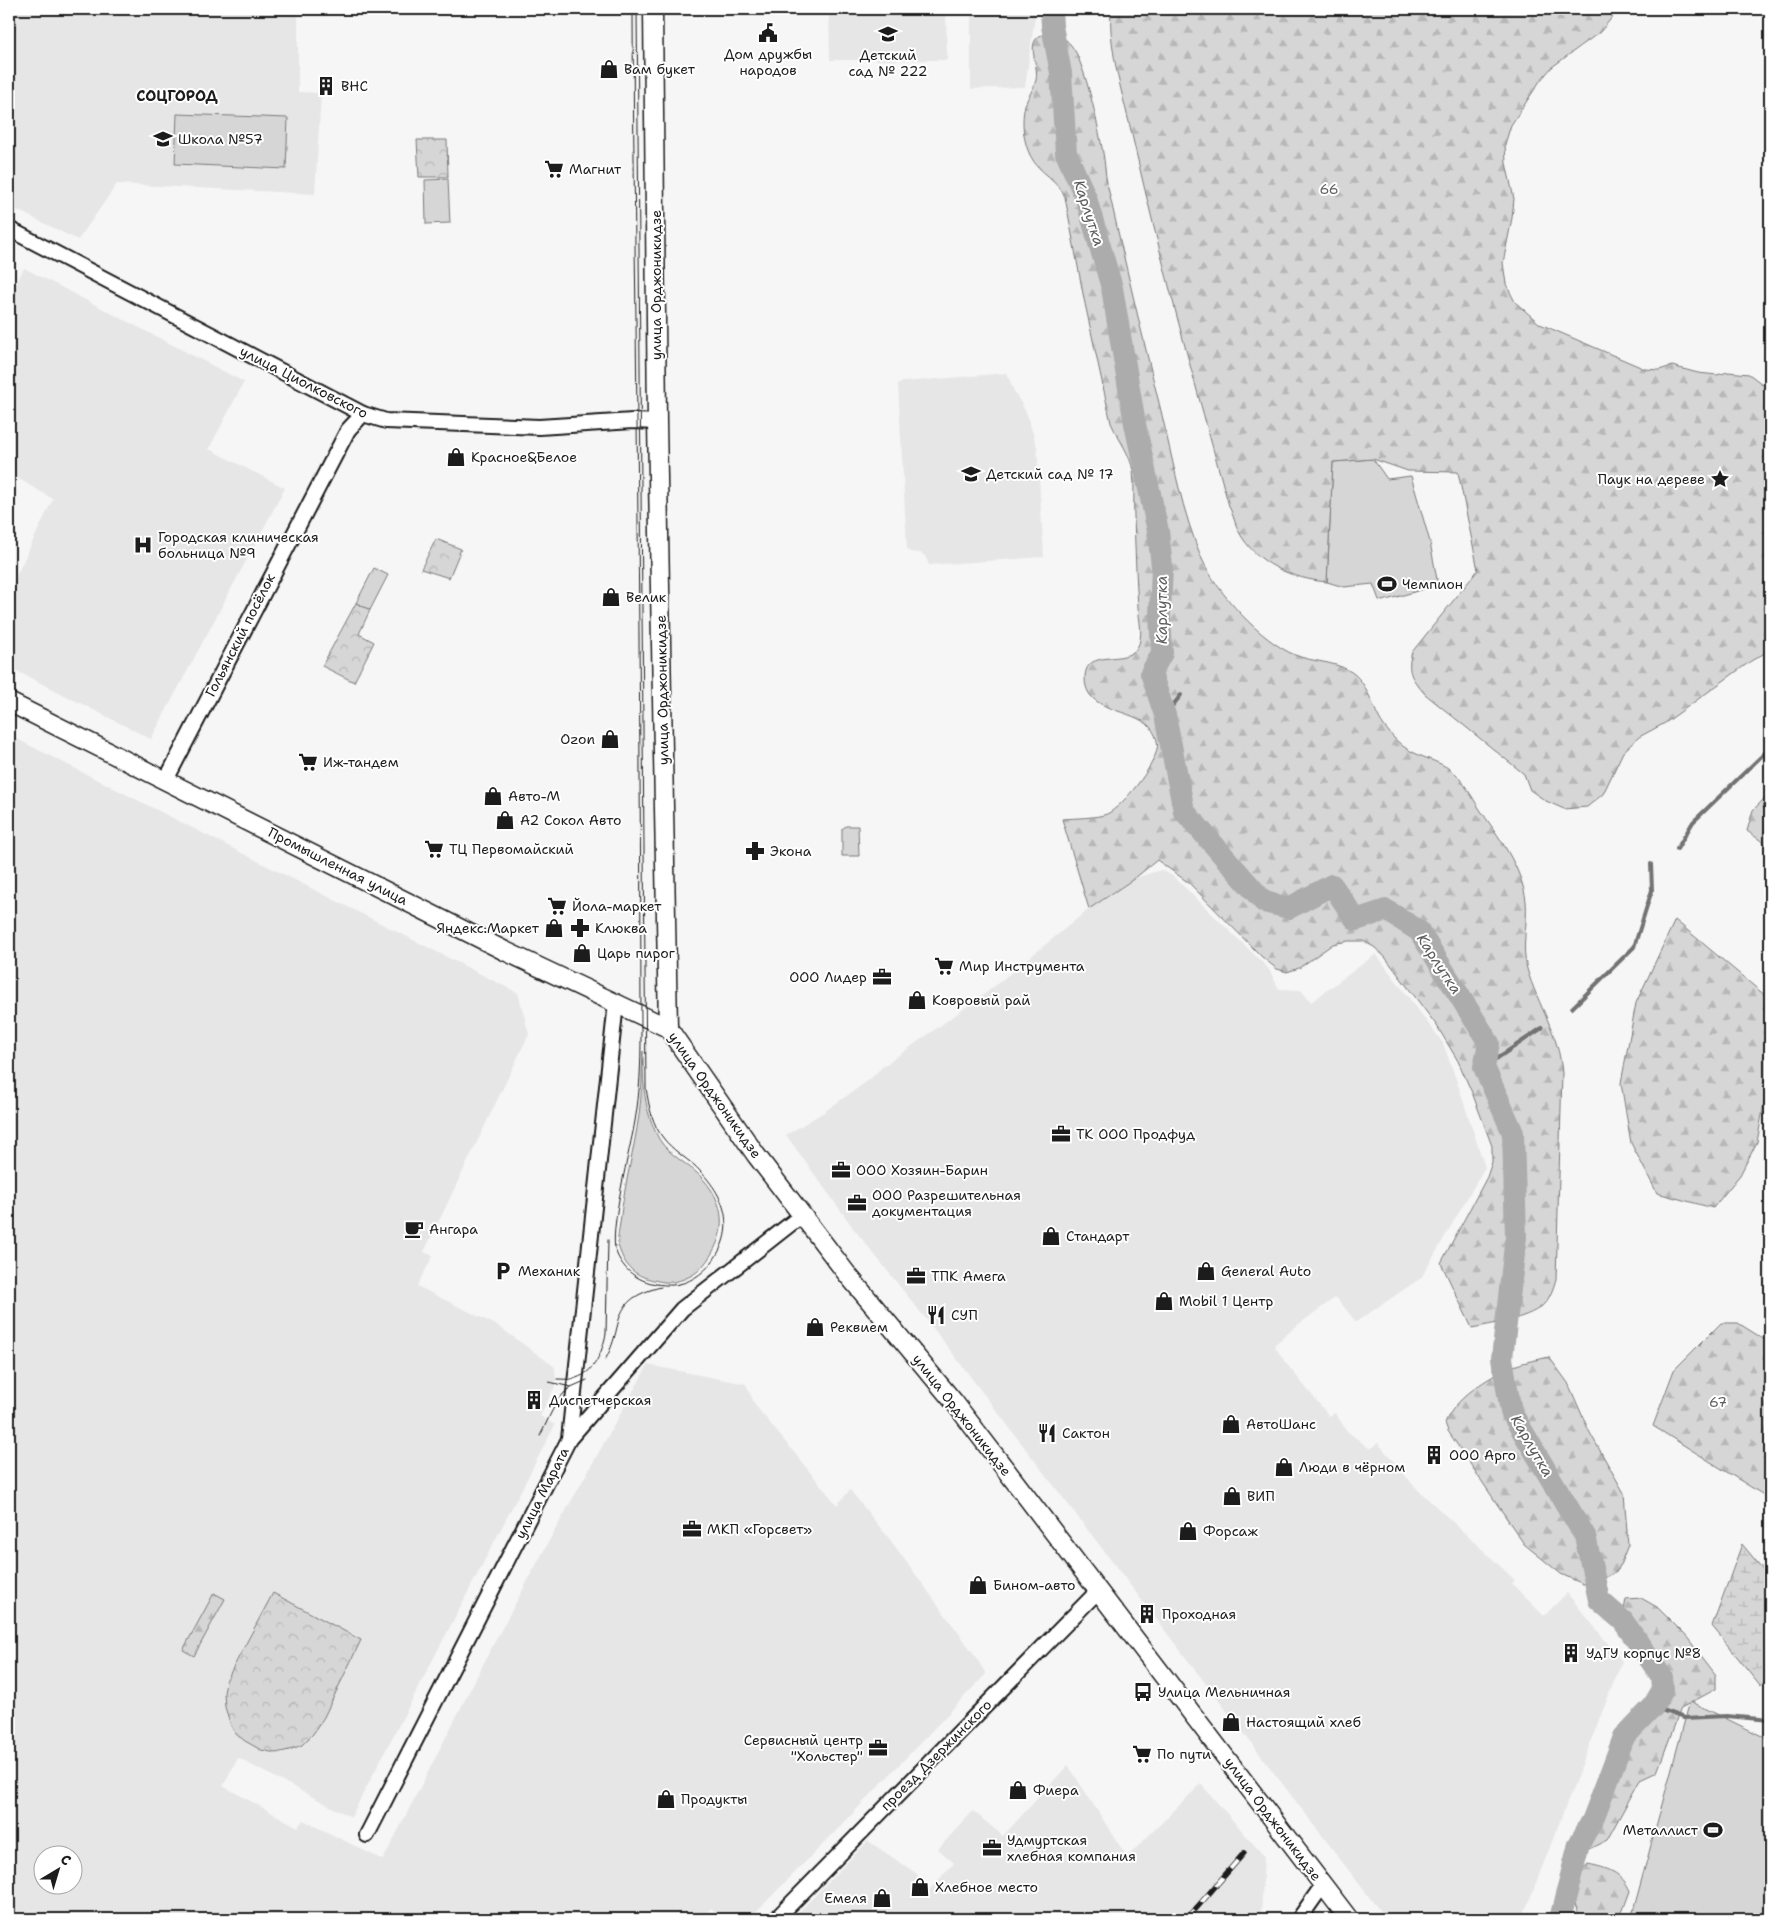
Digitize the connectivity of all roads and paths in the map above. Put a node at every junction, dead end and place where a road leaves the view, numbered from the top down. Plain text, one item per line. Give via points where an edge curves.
1 (653, 9) edge
2 (9, 229) edge
3 (363, 414) junction
4 (657, 422) junction
5 (9, 702) edge
6 (166, 780) junction
7 (616, 1003) junction
8 (668, 1028) junction
9 (802, 1215) junction
10 (569, 1439) junction
11 (1098, 1591) junction
12 (367, 1835) dead end
13 (1323, 1886) junction
14 (776, 1919) edge
15 (1299, 1919) edge
16 (1349, 1919) edge

1 - 4 main road, улица Орджоникидзе
2 - 3 street, улица Циолковского
3 - 4 street, улица Циолковского via 386,421 539,427
3 - 6 street, Гольянский посёлок via 348,430
4 - 8 main road, улица Орджоникидзе
5 - 6 main road, Промышленная улица
6 - 7 main road, Промышленная улица via 505,951
7 - 8 main road, Промышленная улица
7 - 10 street
8 - 9 main road, улица Орджоникидзе
9 - 10 street, улица Марата via 682,1309
9 - 11 main road, улица Орджоникидзе via 954,1402
10 - 12 street, улица Марата
11 - 13 main road, улица Орджоникидзе
11 - 14 street, проезд Дзержинского
13 - 15 street
13 - 16 main road, улица Орджоникидзе

